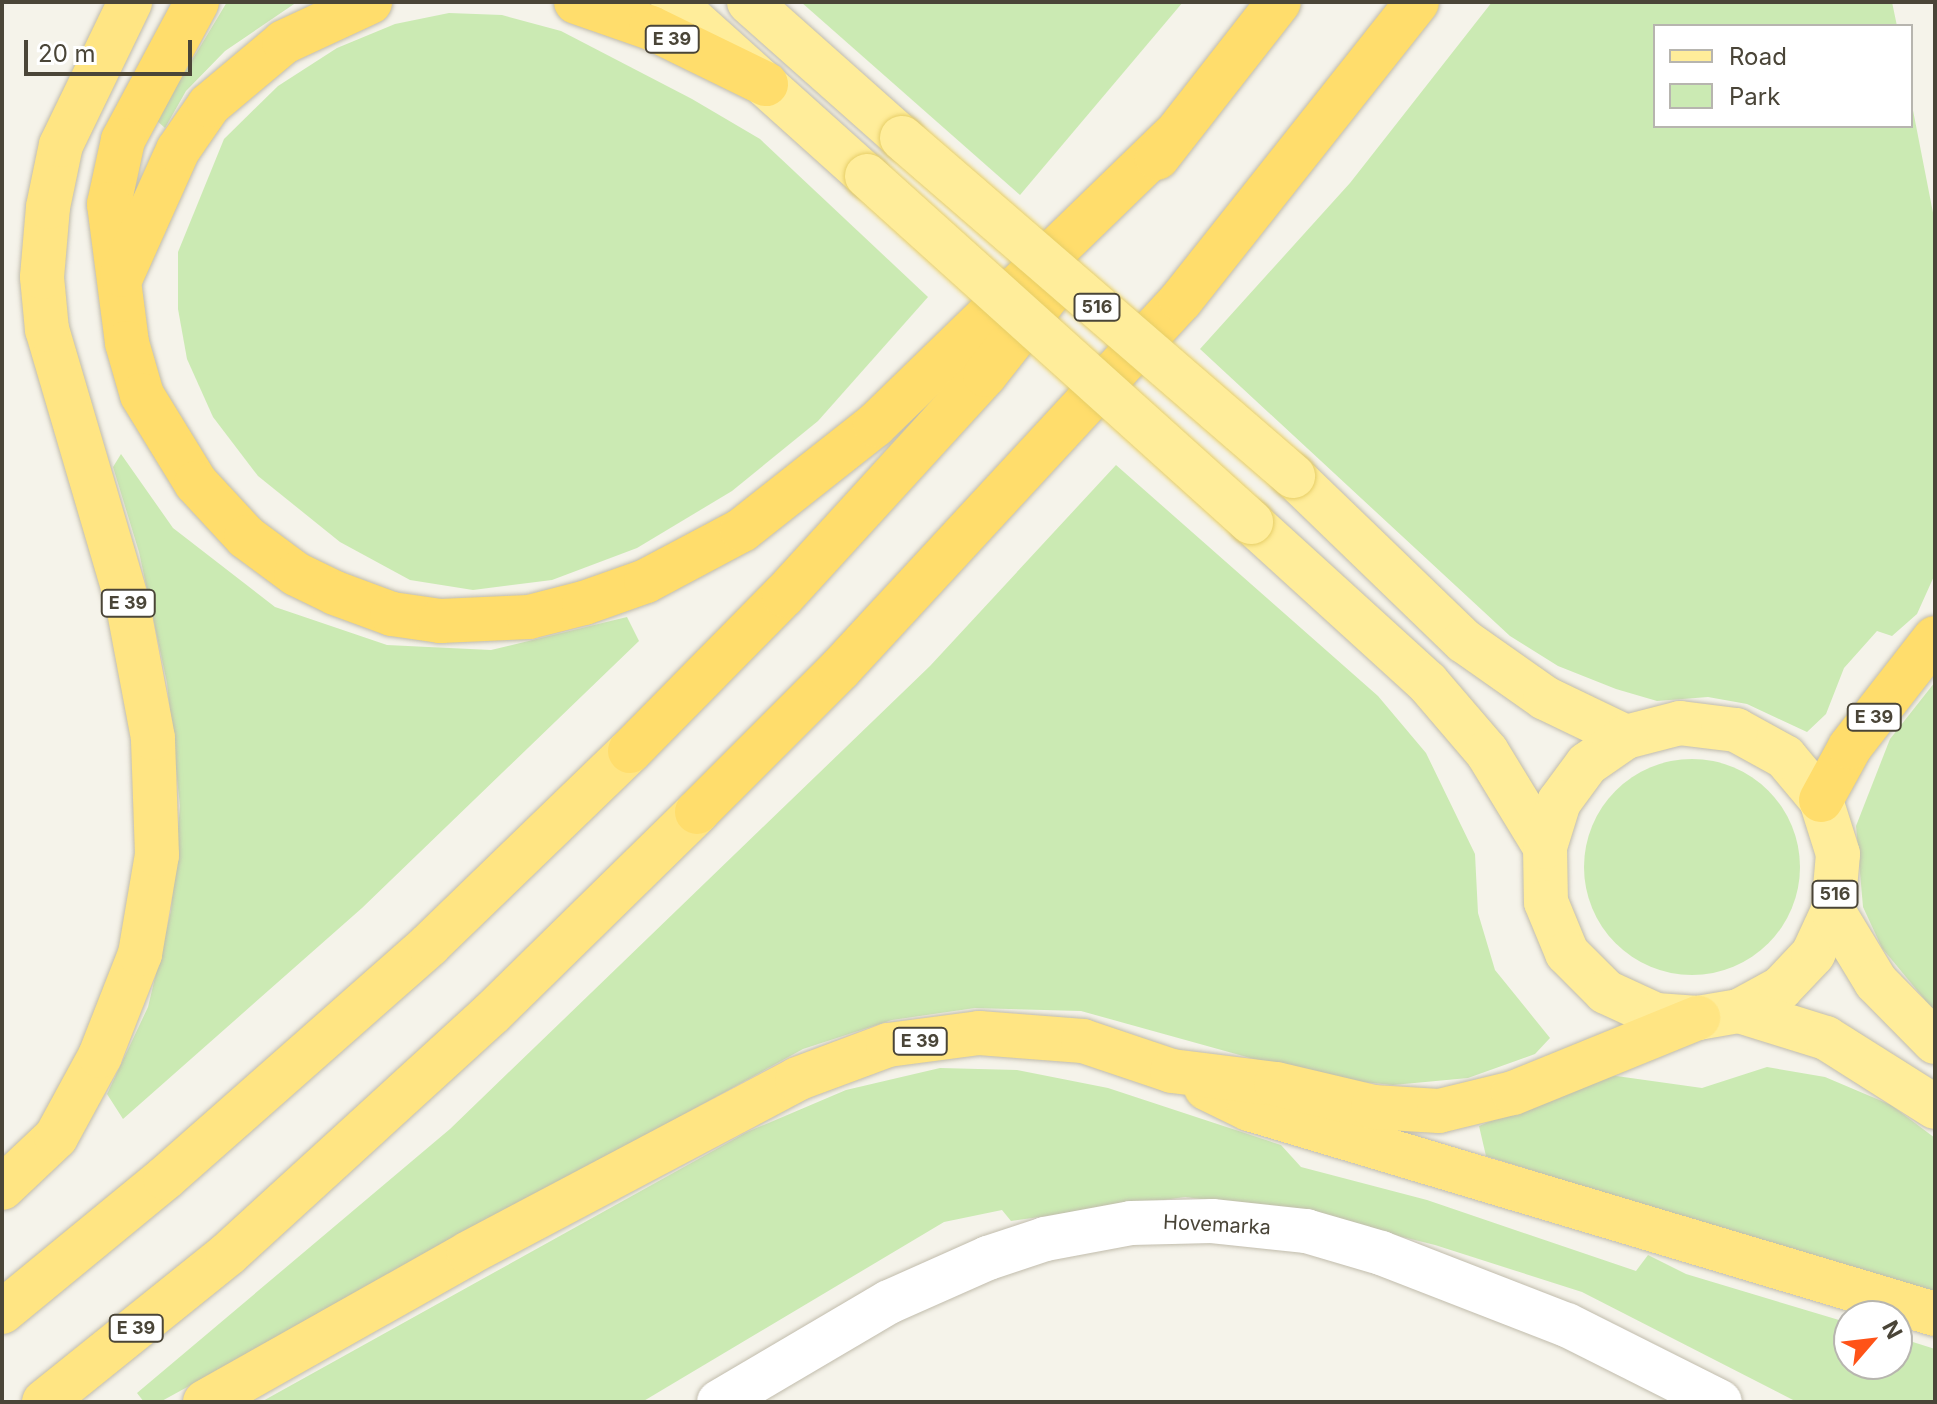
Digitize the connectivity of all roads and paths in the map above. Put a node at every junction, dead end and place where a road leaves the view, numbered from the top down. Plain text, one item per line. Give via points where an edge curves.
1 (130, 2) edge
2 (197, 2) edge
3 (370, 2) edge
4 (576, 2) edge
5 (673, 2) edge
6 (749, 2) edge
7 (1279, 2) edge
8 (1417, 2) edge
9 (766, 84) junction
10 (1173, 136) junction
11 (122, 275) junction
12 (1935, 638) edge
13 (1626, 737) junction
14 (1821, 800) junction
15 (1545, 847) junction
16 (1833, 911) junction
17 (1719, 1014) junction
18 (1935, 1042) edge
19 (1172, 1071) junction
20 (1935, 1107) edge
21 (2, 1188) edge
22 (2, 1312) edge
23 (1935, 1314) edge
24 (44, 1402) edge
25 (205, 1402) edge
26 (719, 1402) edge
27 (1720, 1402) edge

1 - 21 highway, E 39 via 61,145 48,207 42,277 47,330 127,601 153,738 157,855 140,954 100,1056 56,1137
2 - 11 highway via 123,140 109,204
3 - 11 highway via 284,42 209,105 178,150
4 - 9 highway, E 39 via 651,28
5 - 9 main road
6 - 13 main road, 516, bridge via 1293,476 1464,641 1545,698
7 - 10 highway
8 - 24 highway, E 39 via 1181,300 840,669 491,1014 228,1254
9 - 15 main road, bridge via 1427,682 1487,752
10 - 11 highway via 875,425 742,530 646,581 529,617 478,623 392,614 296,574 246,537 196,483 142,395 127,343
10 - 22 highway via 985,375 784,595 630,751 429,945 165,1178
12 - 14 highway, E 39 via 1850,747
13 - 14 main road, 516 via 1680,723 1736,730 1785,757
13 - 15 main road, 516 via 1587,764 1559,802
14 - 16 main road, 516 via 1838,854
15 - 17 main road, 516 via 1546,902 1567,953 1606,992 1656,1015
16 - 17 main road, 516 via 1813,954 1781,988
16 - 18 main road, 516 via 1876,982
17 - 19 highway, E 39 via 1513,1093 1439,1111 1373,1107 1276,1084
17 - 20 main road, 516 via 1826,1038
19 - 23 highway via 1249,1109
19 - 25 highway, E 39 via 1083,1041 979,1033 888,1045 797,1079 469,1253
26 - 27 street, Hovemarka via 889,1302 988,1258 1045,1239 1131,1223 1212,1221 1306,1231 1381,1253 1567,1325

